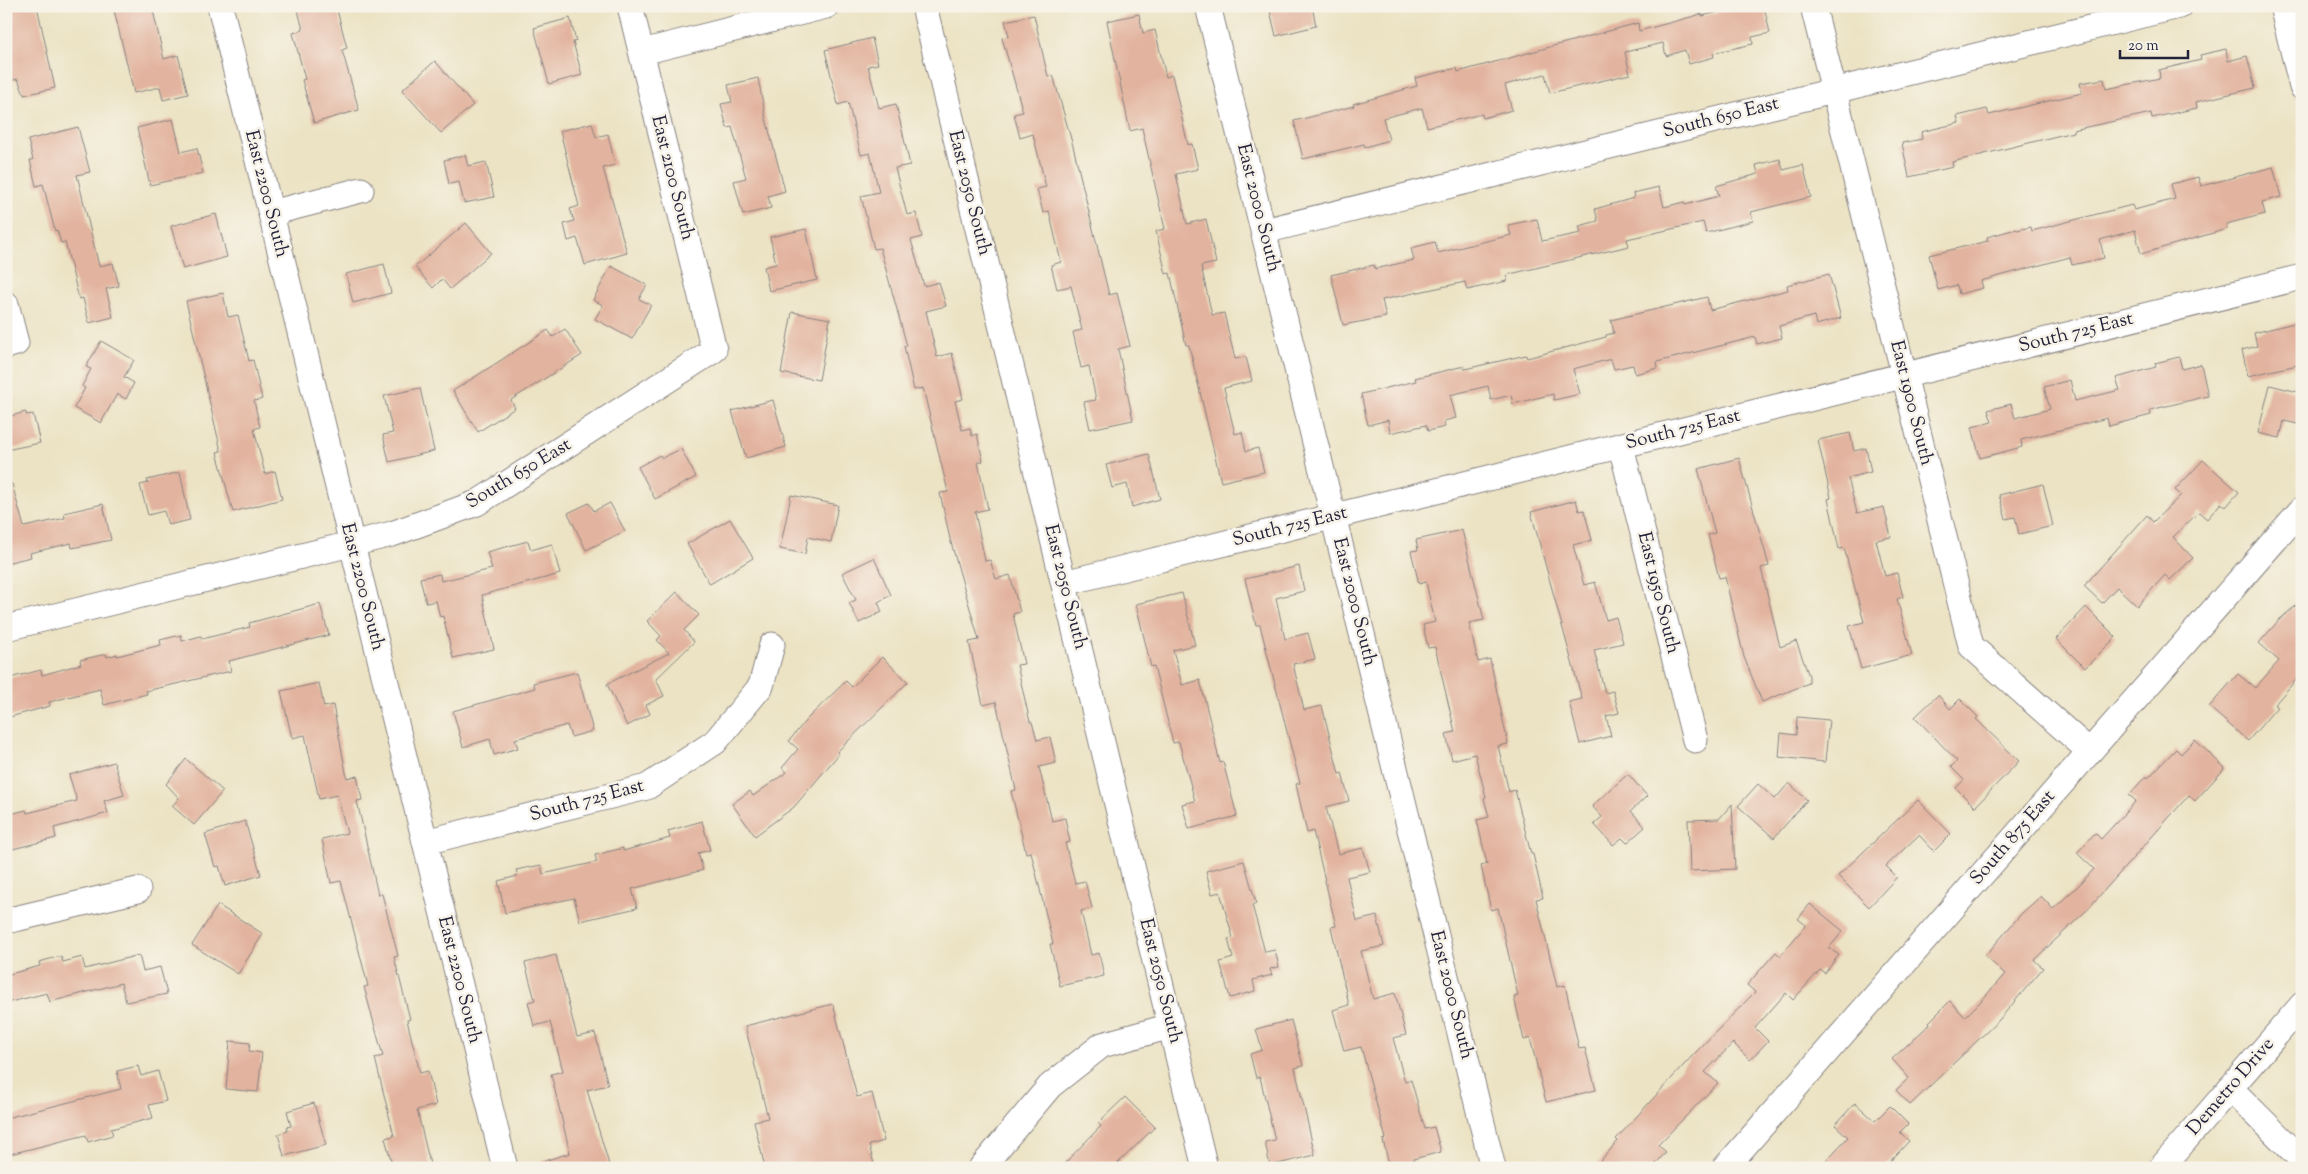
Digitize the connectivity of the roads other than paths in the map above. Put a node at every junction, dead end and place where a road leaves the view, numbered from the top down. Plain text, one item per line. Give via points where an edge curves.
1 (220, 6) edge
2 (630, 6) edge
3 (826, 6) edge
4 (924, 6) edge
5 (1208, 6) edge
6 (1813, 6) edge
7 (2179, 6) edge
8 (2282, 6) edge
9 (642, 52) junction
10 (2302, 86) edge
11 (1834, 91) junction
12 (361, 190) dead end
13 (271, 213) junction
14 (1264, 231) junction
15 (2302, 277) edge
16 (6, 304) edge
17 (11, 345) edge
18 (714, 350) joint
19 (1904, 376) junction
20 (1621, 446) junction
21 (2302, 509) edge
22 (1334, 517) junction
23 (352, 543) junction
24 (1064, 583) junction
25 (6, 628) edge
26 (772, 645) dead end
27 (1695, 740) dead end
28 (2090, 752) junction
29 (425, 842) junction
30 (138, 890) dead end
31 (6, 921) edge
32 (2302, 1005) edge
33 (1171, 1026) junction
34 (2230, 1088) junction
35 (2302, 1160) edge
36 (505, 1168) edge
37 (982, 1168) edge
38 (1205, 1168) edge
39 (1493, 1168) edge
40 (1725, 1168) edge
41 (2161, 1168) edge

1 - 13 street, East 2200 South
2 - 9 street, East 2100 South
3 - 9 street
4 - 24 street, East 2050 South
5 - 14 street, East 2000 South
6 - 11 street, East 1900 South
7 - 11 street, South 650 East
8 - 10 street
9 - 18 street, East 2100 South
11 - 14 street, South 650 East
11 - 19 street, East 1900 South
12 - 13 street
13 - 23 street, East 2200 South
14 - 22 street, East 2000 South
15 - 19 street, South 725 East
16 - 17 street
18 - 23 street, South 650 East via 477,503 407,530
19 - 20 street, South 725 East
19 - 28 street, East 1900 South via 1971,646
20 - 22 street, South 725 East
20 - 27 street, East 1950 South
21 - 28 street, South 875 East
22 - 24 street, South 725 East
22 - 39 street, East 2000 South
23 - 25 street, South 650 East
23 - 29 street, East 2200 South
24 - 33 street, East 2050 South
26 - 29 street, South 725 East via 761,686 715,742 647,787
28 - 40 street, South 875 East
29 - 36 street, East 2200 South
30 - 31 street
32 - 34 street, Demetro Drive
33 - 37 street via 1102,1045 1050,1086
33 - 38 street, East 2050 South
34 - 35 street
34 - 41 street, Demetro Drive

